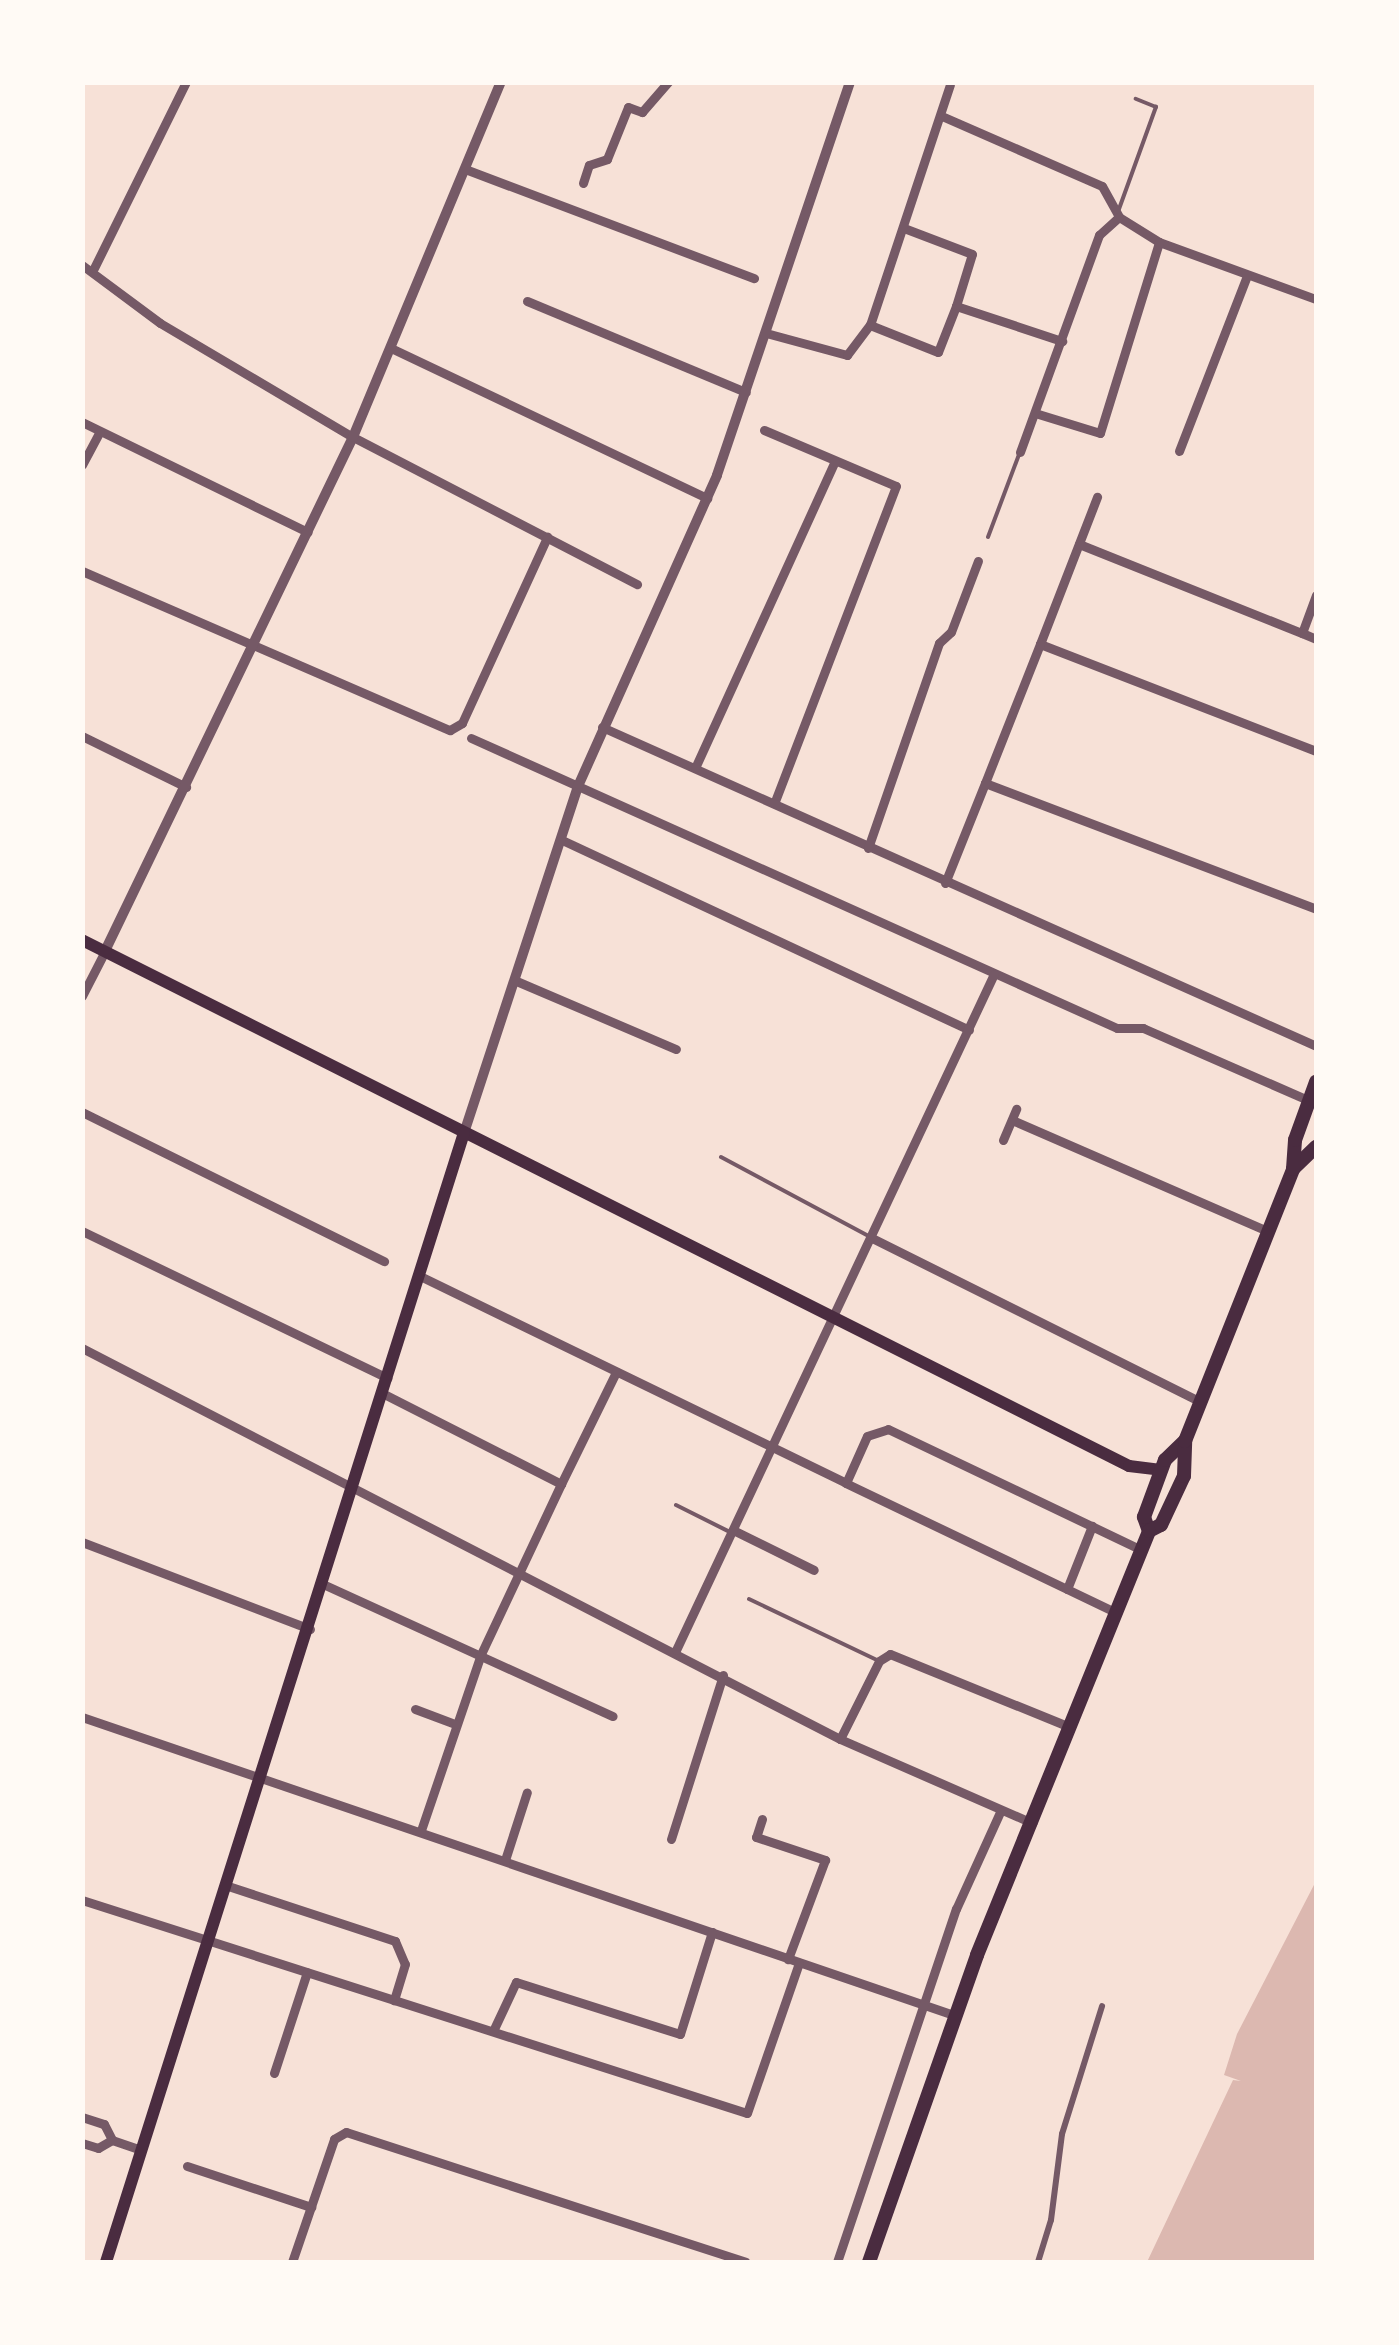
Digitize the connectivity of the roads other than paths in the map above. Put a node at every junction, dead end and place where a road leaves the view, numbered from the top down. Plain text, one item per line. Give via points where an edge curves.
1 (186, 82) edge
2 (501, 82) edge
3 (668, 82) edge
4 (850, 82) edge
5 (950, 85) dead end
6 (1136, 99) dead end
7 (944, 117) junction
8 (465, 169) junction
9 (583, 183) dead end
10 (578, 198) dead end
11 (574, 209) junction
12 (1119, 217) junction
13 (904, 228) junction
14 (1158, 242) junction
15 (82, 266) edge
16 (94, 268) junction
17 (1246, 276) junction
18 (754, 278) dead end
19 (1316, 299) edge
20 (527, 300) dead end
21 (956, 306) junction
22 (870, 325) junction
23 (766, 333) junction
24 (1062, 341) junction
25 (393, 348) junction
26 (746, 392) junction
27 (1035, 413) junction
28 (82, 422) edge
29 (764, 430) dead end
30 (100, 431) junction
31 (353, 437) junction
32 (1179, 451) dead end
33 (1020, 452) joint
34 (834, 461) junction
35 (82, 465) edge
36 (1097, 497) dead end
37 (707, 498) junction
38 (308, 532) junction
39 (546, 537) junction
40 (988, 537) dead end
41 (1079, 544) junction
42 (978, 561) dead end
43 (82, 571) edge
44 (637, 584) dead end
45 (1316, 595) edge
46 (1302, 632) junction
47 (1316, 639) edge
48 (1040, 644) junction
49 (256, 645) junction
50 (602, 726) junction
51 (82, 736) edge
52 (470, 738) dead end
53 (1316, 738) edge
54 (1314, 751) edge
55 (695, 768) junction
56 (985, 783) junction
57 (579, 784) junction
58 (186, 787) junction
59 (774, 803) junction
60 (562, 840) junction
61 (868, 848) junction
62 (945, 883) junction
63 (1316, 909) edge
64 (82, 940) edge
65 (105, 951) junction
66 (994, 974) junction
67 (514, 980) junction
68 (82, 996) edge
69 (969, 1030) junction
70 (1316, 1046) edge
71 (676, 1048) dead end
72 (1316, 1082) edge
73 (1310, 1101) junction
74 (1016, 1109) dead end
75 (82, 1112) edge
76 (1012, 1120) junction
77 (464, 1132) junction
78 (1004, 1140) dead end
79 (1316, 1147) edge
80 (721, 1157) dead end
81 (1293, 1169) junction
82 (82, 1232) edge
83 (1268, 1232) junction
84 (874, 1240) junction
85 (384, 1261) dead end
86 (420, 1276) junction
87 (835, 1318) junction
88 (82, 1348) edge
89 (616, 1372) junction
90 (387, 1378) junction
91 (382, 1393) junction
92 (1198, 1401) junction
93 (1184, 1442) junction
94 (772, 1448) junction
95 (1161, 1470) junction
96 (846, 1483) junction
97 (560, 1484) junction
98 (354, 1486) junction
99 (676, 1505) dead end
100 (1092, 1526) junction
101 (732, 1531) junction
102 (1149, 1531) junction
103 (82, 1542) edge
104 (1142, 1550) junction
105 (814, 1570) dead end
106 (522, 1571) junction
107 (325, 1585) junction
108 (1067, 1589) junction
109 (748, 1599) dead end
110 (1118, 1614) junction
111 (310, 1630) junction
112 (676, 1650) junction
113 (481, 1654) junction
114 (879, 1660) junction
115 (723, 1674) junction
116 (415, 1709) dead end
117 (614, 1716) dead end
118 (82, 1717) edge
119 (455, 1724) junction
120 (1073, 1728) junction
121 (840, 1739) junction
122 (263, 1777) junction
123 (527, 1792) dead end
124 (1000, 1812) junction
125 (762, 1819) dead end
126 (1034, 1824) junction
127 (421, 1830) junction
128 (671, 1839) dead end
129 (505, 1860) junction
130 (225, 1885) junction
131 (82, 1900) edge
132 (712, 1932) junction
133 (207, 1942) junction
134 (788, 1959) junction
135 (799, 1963) junction
136 (307, 1972) junction
137 (394, 2000) junction
138 (924, 2005) junction
139 (1102, 2006) dead end
140 (954, 2015) junction
141 (493, 2031) junction
142 (274, 2073) dead end
143 (82, 2117) edge
144 (112, 2140) junction
145 (82, 2143) edge
146 (142, 2150) junction
147 (188, 2166) dead end
148 (311, 2207) junction
149 (106, 2262) edge
150 (292, 2262) edge
151 (744, 2262) edge
152 (837, 2262) edge
153 (869, 2262) edge
154 (1038, 2262) edge

1 - 16 street
2 - 8 street
3 - 9 street via 642,112 628,107 607,159 590,165
4 - 23 street
5 - 7 street
6 - 12 lane via 1156,107 1119,196
7 - 12 street via 1102,186
7 - 13 street via 920,166
8 - 11 street
8 - 25 street
10 - 11 street
11 - 18 street
12 - 14 street
12 - 24 street via 1099,235
13 - 21 street via 972,254
13 - 22 street
14 - 17 street
14 - 27 street via 1100,433
15 - 16 street
16 - 31 street via 160,323
17 - 19 street
17 - 32 street
20 - 26 street
21 - 22 street via 938,352
21 - 24 street
22 - 23 street via 847,355
23 - 26 street
24 - 27 street
25 - 31 street
25 - 37 street
26 - 37 street
27 - 33 street
28 - 30 street
29 - 34 street
30 - 35 street
30 - 38 street
31 - 38 street
31 - 39 street
33 - 40 lane
34 - 55 street
34 - 59 street via 896,486
36 - 41 street
37 - 50 street
38 - 49 street
39 - 44 street
39 - 49 street via 458,730
41 - 46 street
41 - 48 street
42 - 61 street via 952,632 938,643
43 - 49 street
45 - 46 street
46 - 47 street
48 - 54 street
48 - 56 street
49 - 58 street
50 - 55 street
50 - 57 street
51 - 58 street
52 - 57 street
53 - 54 street
55 - 59 street
56 - 62 street
56 - 63 street
57 - 60 street
57 - 66 street
58 - 65 street
59 - 61 street
60 - 67 street
60 - 69 street
61 - 62 street
62 - 70 street
64 - 65 main road
65 - 68 street
65 - 77 main road
66 - 69 street
66 - 73 street via 1117,1028 1142,1028
67 - 71 street
67 - 77 street
69 - 84 street
72 - 73 main road
73 - 81 main road via 1294,1140
74 - 76 street
75 - 85 street
76 - 78 street
76 - 83 street
77 - 86 main road
77 - 87 main road
79 - 81 main road
80 - 84 lane
81 - 83 main road
82 - 90 street
83 - 92 main road
84 - 87 street
84 - 92 street
86 - 89 street
86 - 90 main road
87 - 94 street
87 - 95 main road via 1128,1466
88 - 98 street
89 - 94 street
89 - 97 street
90 - 91 main road
91 - 97 street
91 - 98 main road
92 - 93 main road
93 - 95 main road
93 - 102 main road via 1184,1476 1162,1525
94 - 96 street
94 - 101 street
95 - 102 main road via 1144,1518
96 - 100 street via 867,1436 888,1430
96 - 108 street
97 - 106 street
98 - 106 street
98 - 107 main road
99 - 101 lane
100 - 104 street
100 - 108 street
101 - 105 street
101 - 112 street
102 - 104 main road
103 - 111 street
104 - 110 main road
106 - 112 street
106 - 113 street
107 - 111 main road
107 - 113 street
108 - 110 street
109 - 114 lane
110 - 120 main road
111 - 122 main road
112 - 115 street
113 - 117 street
113 - 119 street
114 - 120 street via 890,1654
114 - 121 street
115 - 121 street
115 - 128 street
116 - 119 street
118 - 122 street
119 - 127 street
120 - 126 main road
121 - 124 street
122 - 127 street
122 - 130 main road
123 - 129 street
124 - 126 street
124 - 138 street via 956,1909
125 - 134 street via 756,1838 825,1860
126 - 140 main road
127 - 129 street
129 - 132 street
130 - 133 main road
130 - 137 street via 395,1942 404,1964
131 - 133 street
132 - 134 street
132 - 141 street via 680,2034 513,1983
133 - 136 street
133 - 146 main road
134 - 135 street
135 - 138 street
135 - 141 street via 747,2113
136 - 137 street
136 - 142 street
137 - 141 street
138 - 140 street
138 - 152 street
139 - 154 street via 1062,2134 1051,2220
140 - 153 main road
143 - 144 street via 104,2124
144 - 145 street via 98,2148
144 - 146 street
146 - 149 main road
147 - 148 street
148 - 150 street
148 - 151 street via 334,2139 354,2132

